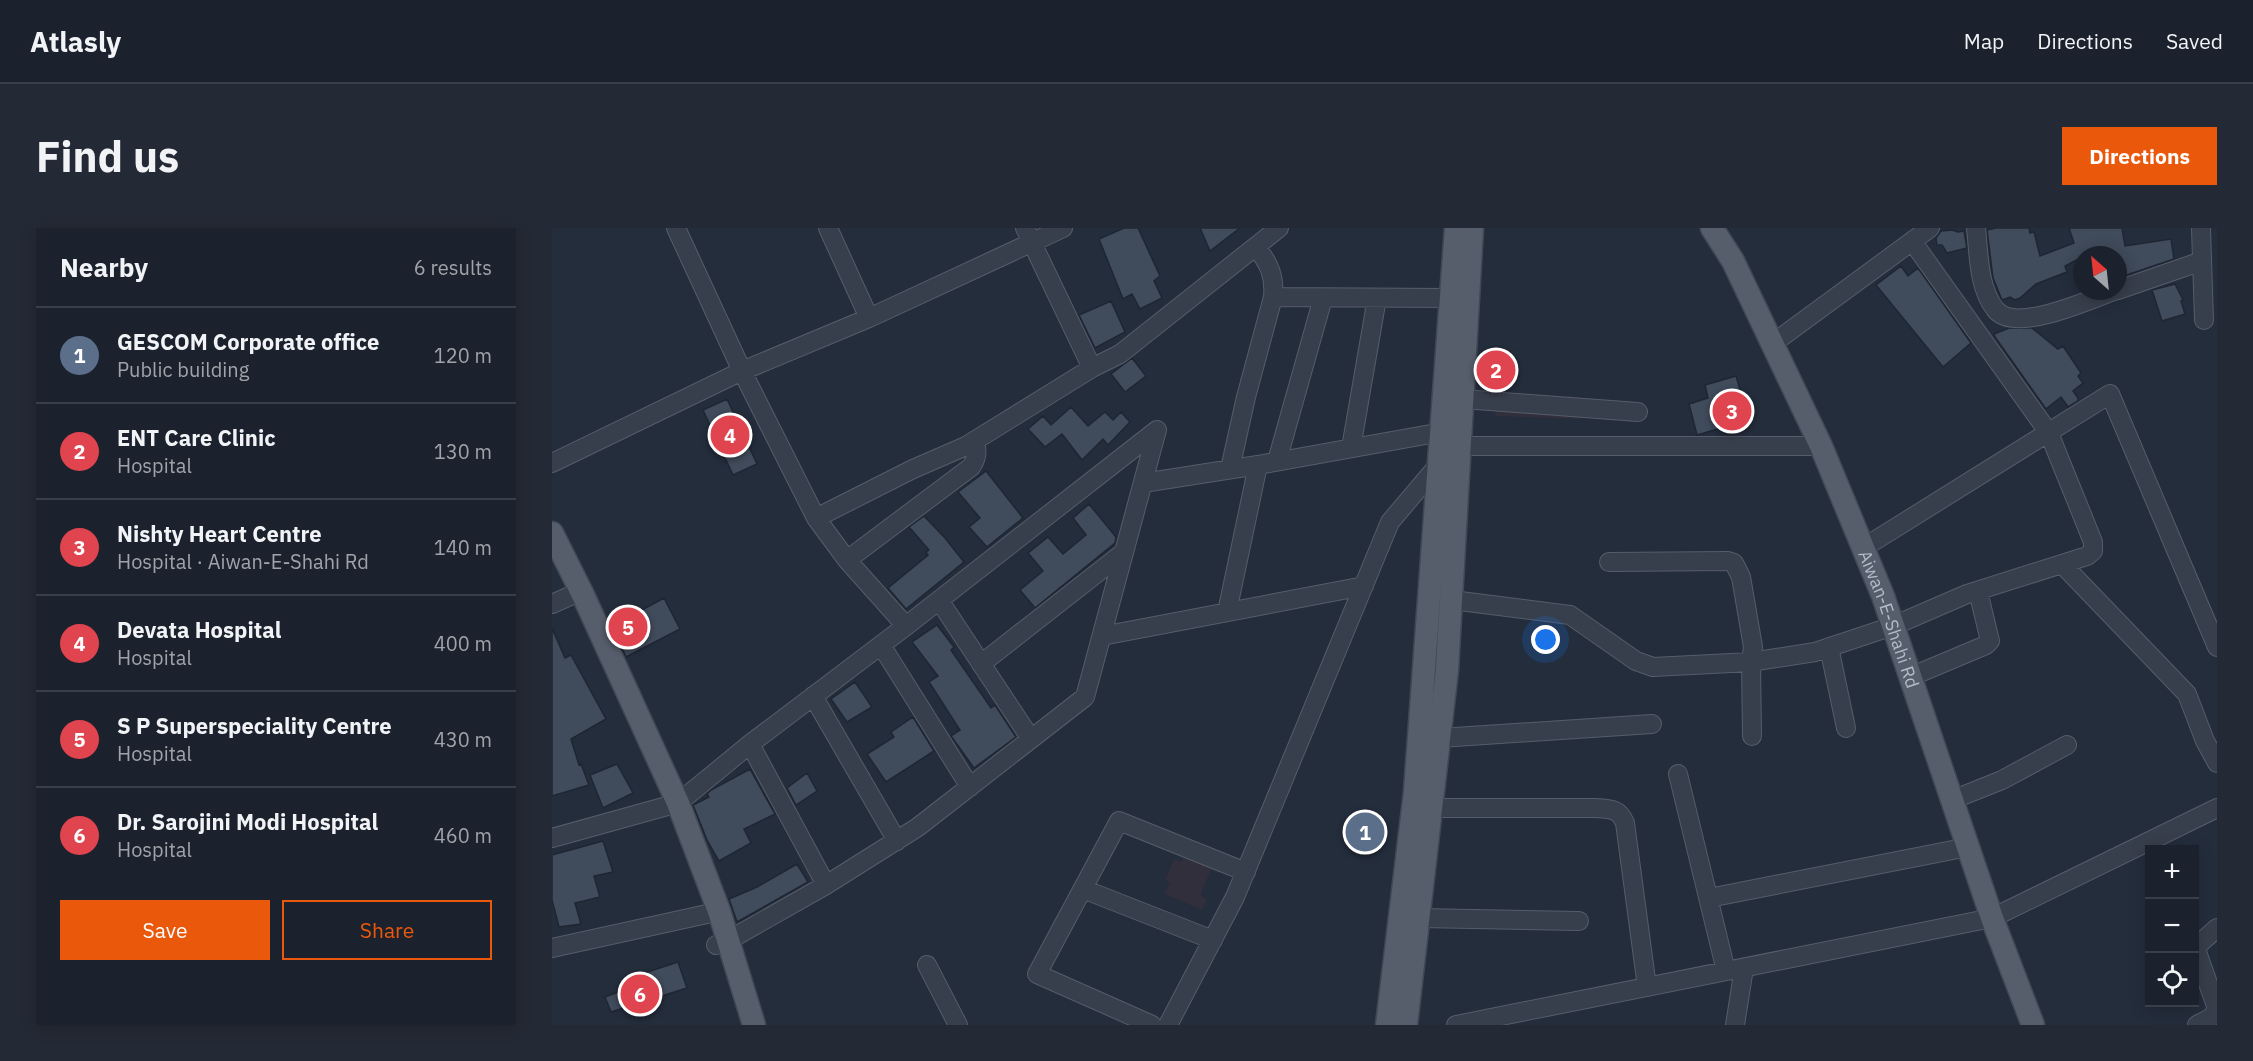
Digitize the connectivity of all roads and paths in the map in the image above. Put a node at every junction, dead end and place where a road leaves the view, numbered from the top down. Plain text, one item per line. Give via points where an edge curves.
1 (676, 228) edge
2 (828, 228) edge
3 (1063, 228) edge
4 (1279, 228) edge
5 (1456, 228) edge
6 (1473, 228) edge
7 (1712, 228) edge
8 (1930, 228) edge
9 (1976, 228) edge
10 (2201, 228) edge
11 (1029, 236) edge
12 (1912, 241) junction
13 (1256, 247) junction
14 (2202, 261) junction
15 (2127, 286) edge
16 (1273, 297) junction
17 (1323, 298) junction
18 (1377, 298) junction
19 (1451, 298) junction
20 (2087, 300) edge
21 (869, 318) junction
22 (2204, 320) dead end
23 (1772, 344) junction
24 (1092, 368) junction
25 (742, 371) junction
26 (1463, 399) junction
27 (1638, 412) dead end
28 (1442, 432) junction
29 (2049, 432) junction
30 (975, 440) junction
31 (1461, 446) junction
32 (1821, 446) junction
33 (1351, 448) junction
34 (1277, 461) junction
35 (552, 463) edge
36 (1440, 463) junction
37 (1257, 465) junction
38 (1230, 469) junction
39 (1143, 483) junction
40 (816, 518) junction
41 (552, 533) edge
42 (1863, 548) junction
43 (1125, 552) junction
44 (847, 560) junction
45 (552, 561) edge
46 (1609, 562) dead end
47 (2062, 564) junction
48 (1364, 586) junction
49 (1978, 591) junction
50 (567, 597) edge
51 (939, 600) junction
52 (1452, 600) junction
53 (1227, 612) junction
54 (906, 626) junction
55 (1893, 626) junction
56 (1102, 636) junction
57 (881, 645) junction
58 (1829, 647) junction
59 (2217, 647) edge
60 (1751, 662) junction
61 (981, 664) junction
62 (1910, 677) junction
63 (813, 696) junction
64 (1652, 724) dead end
65 (1846, 728) dead end
66 (1752, 736) dead end
67 (1440, 738) junction
68 (1031, 739) junction
69 (750, 744) junction
70 (2067, 745) dead end
71 (2217, 763) edge
72 (1678, 774) dead end
73 (970, 787) junction
74 (1952, 800) junction
75 (672, 805) junction
76 (1431, 808) junction
77 (2217, 808) edge
78 (554, 832) edge
79 (897, 840) junction
80 (1968, 847) junction
81 (1246, 872) junction
82 (826, 885) junction
83 (1083, 889) junction
84 (1709, 898) junction
85 (706, 914) junction
86 (1419, 918) junction
87 (1992, 918) junction
88 (1579, 921) dead end
89 (2217, 928) edge
90 (1213, 940) junction
91 (722, 942) junction
92 (552, 948) edge
93 (927, 965) dead end
94 (1744, 968) junction
95 (1726, 971) junction
96 (1647, 987) junction
97 (739, 1010) edge
98 (754, 1025) edge
99 (958, 1025) edge
100 (1152, 1025) edge
101 (1168, 1025) edge
102 (1388, 1025) edge
103 (1406, 1025) edge
104 (1456, 1025) edge
105 (1735, 1025) edge
106 (2032, 1025) edge
107 (2197, 1025) edge

1 - 25 street
2 - 21 street
3 - 11 street
4 - 13 street
5 - 19 main road
6 - 26 main road
7 - 23 main road, Aiwan-E-Shahi Rd via 1733,261
8 - 12 street
9 - 20 street via 1983,282 2001,315 2014,319 2038,317
10 - 14 street
11 - 21 street
11 - 24 street
12 - 23 street
12 - 29 street
13 - 16 street via 1270,267
13 - 24 street via 1120,354
14 - 15 street
14 - 22 street
16 - 17 street
16 - 38 street
17 - 18 street
17 - 34 street
18 - 19 street
18 - 33 street
19 - 28 main road
21 - 25 street
23 - 32 main road, Aiwan-E-Shahi Rd
24 - 30 street
25 - 35 street
25 - 40 street
26 - 27 street
26 - 31 main road
28 - 33 street
28 - 36 main road
29 - 42 street
29 - 47 street via 2094,551
29 - 59 street via 2110,394
30 - 40 street
30 - 44 street via 978,453 971,467
31 - 32 street
31 - 52 main road
32 - 42 main road, Aiwan-E-Shahi Rd
33 - 34 street
34 - 37 street
36 - 48 street via 1390,522
36 - 102 main road via 1415,792
37 - 38 street
37 - 53 street
38 - 39 street
39 - 43 street
39 - 51 street via 1157,430
40 - 44 street
41 - 50 main road
42 - 55 main road, Aiwan-E-Shahi Rd
43 - 56 street
43 - 61 street
44 - 54 street
45 - 50 main road
46 - 60 street via 1734,563 1741,577 1753,647
47 - 49 street
47 - 71 street via 2187,694
48 - 53 street
48 - 81 street
49 - 55 street
49 - 62 street via 1990,641
50 - 75 main road
51 - 54 street
51 - 61 street
52 - 60 street via 1570,615 1636,661 1653,667
52 - 67 main road
53 - 56 street
54 - 57 street
55 - 58 street
55 - 62 main road, Aiwan-E-Shahi Rd
56 - 68 street via 1085,697
57 - 63 street
57 - 73 street
58 - 60 street
58 - 65 street
60 - 66 street
61 - 68 street
62 - 74 main road, Aiwan-E-Shahi Rd
63 - 69 street
63 - 79 street
64 - 67 street
67 - 76 main road
68 - 73 street
69 - 75 street
69 - 82 street
70 - 74 street via 2002,780
72 - 84 street
73 - 79 street
74 - 80 main road, Aiwan-E-Shahi Rd
75 - 78 street
75 - 85 main road
75 - 91 main road
76 - 86 main road
76 - 96 street via 1615,809 1625,823
77 - 87 street
79 - 82 street
80 - 84 street
80 - 87 main road, Aiwan-E-Shahi Rd
81 - 83 street via 1119,821
81 - 90 street
82 - 91 street
83 - 90 street
83 - 100 street via 1037,974
84 - 95 street
85 - 91 main road
85 - 92 street
86 - 88 street
86 - 103 main road
87 - 94 street
87 - 106 main road, Aiwan-E-Shahi Rd
89 - 107 street via 2198,945 2197,952 2216,1012
90 - 101 street
91 - 97 main road
93 - 99 street
94 - 95 street
94 - 105 street
95 - 96 street
96 - 104 street
97 - 98 main road

